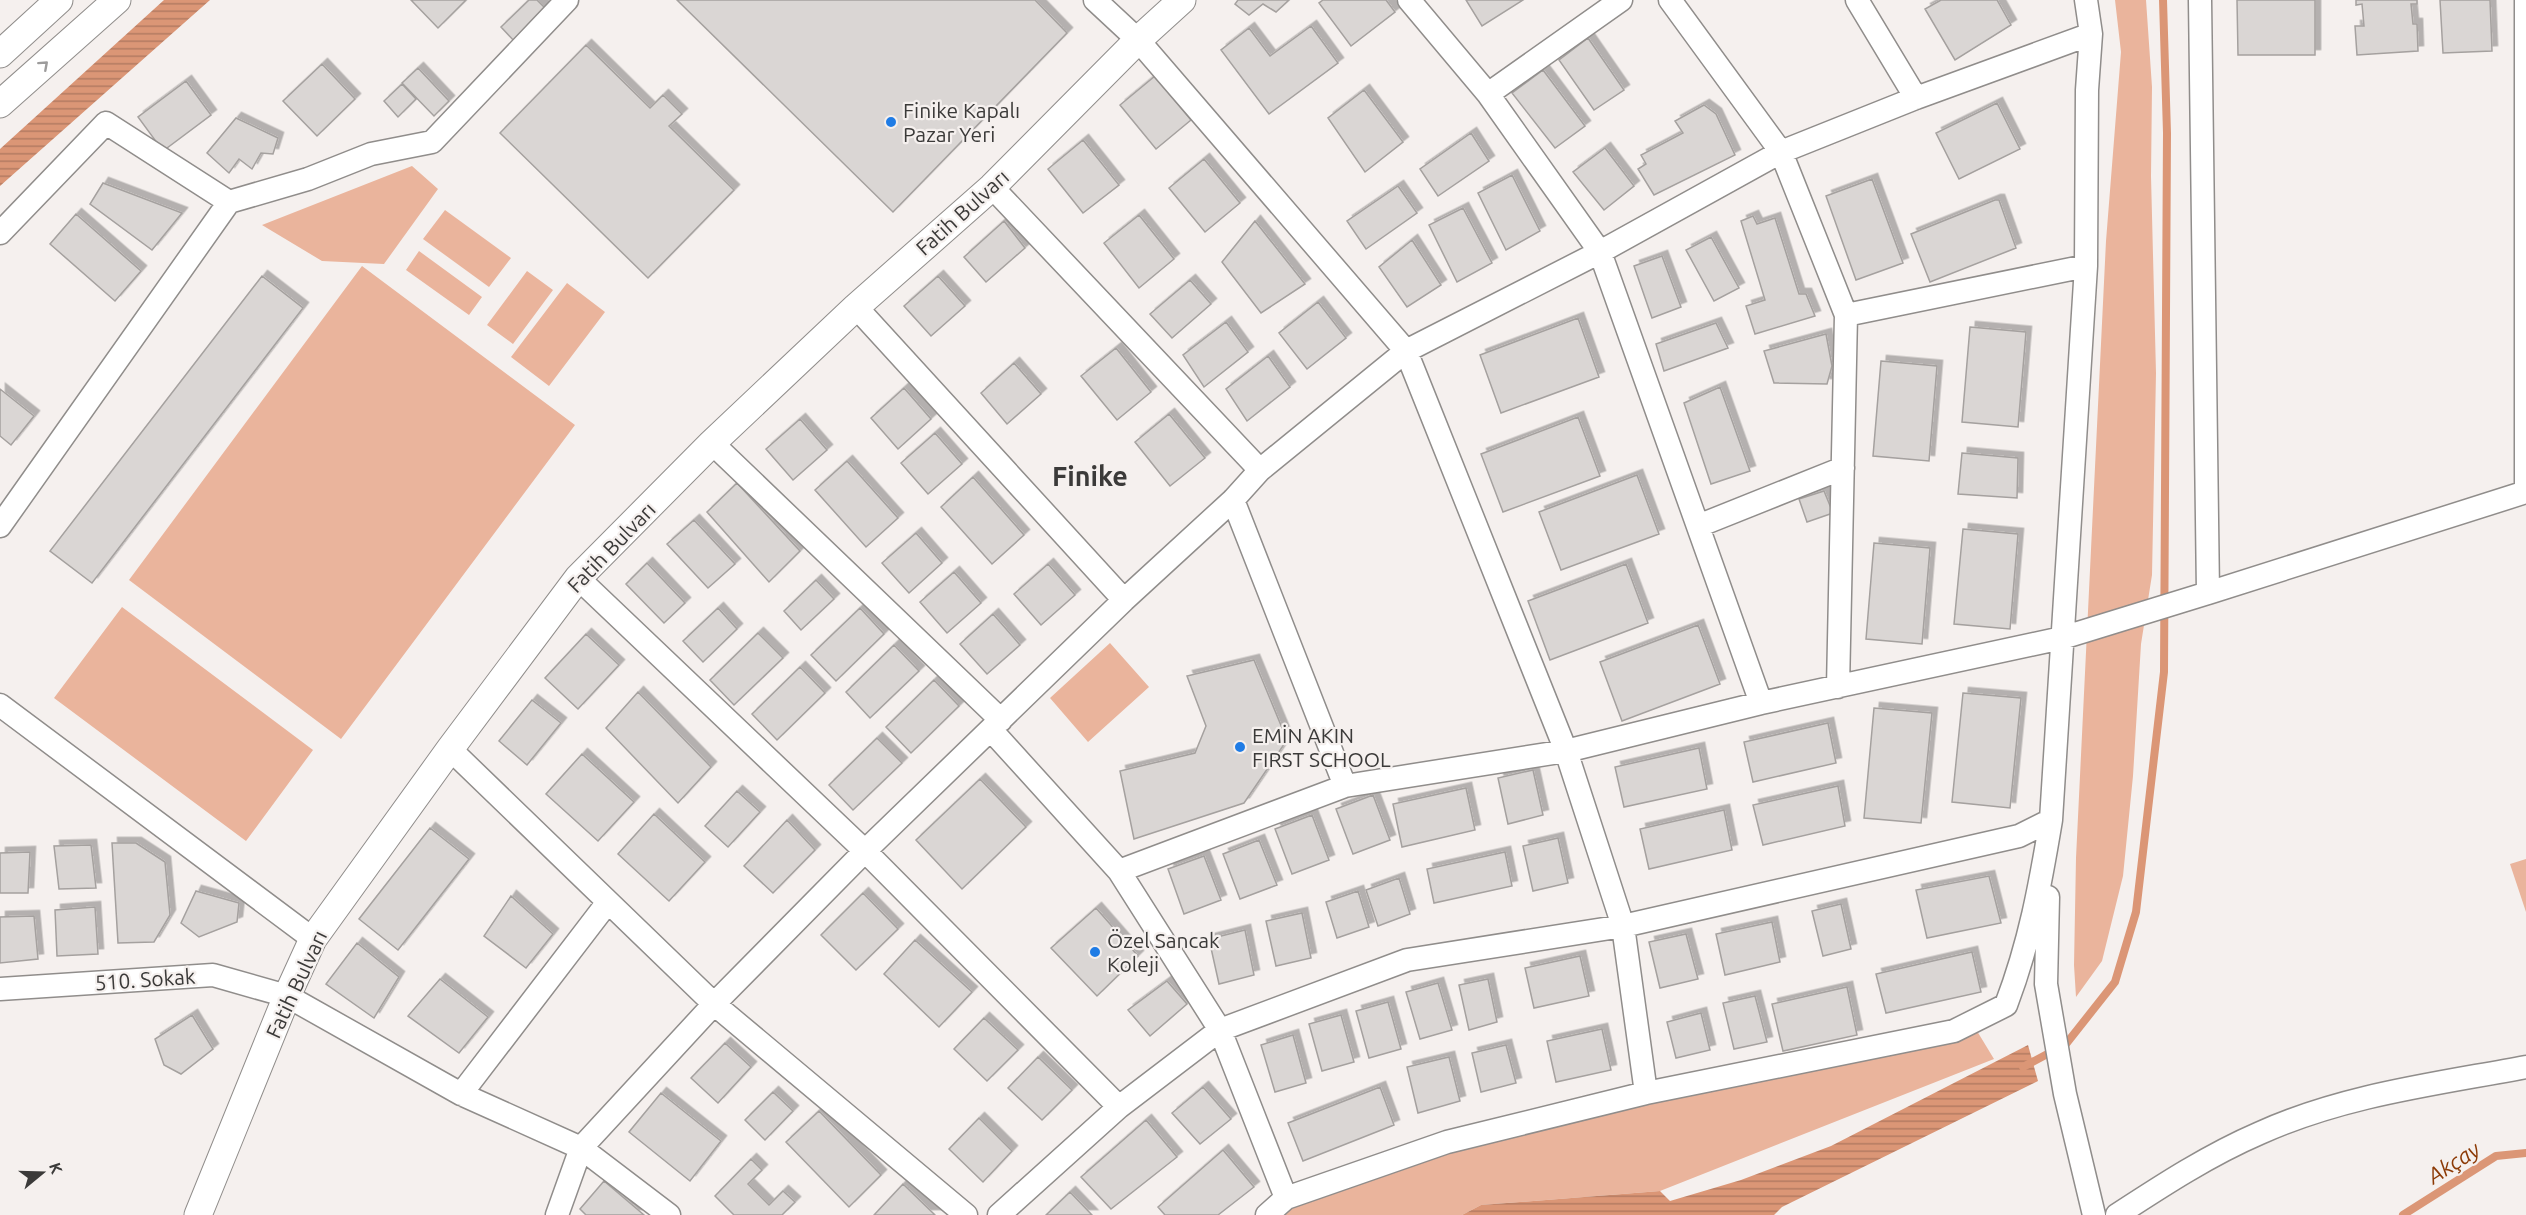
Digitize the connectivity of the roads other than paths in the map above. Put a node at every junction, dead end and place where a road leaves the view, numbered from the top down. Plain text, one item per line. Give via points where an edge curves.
1 (59, 0) edge
2 (117, 0) edge
3 (567, 0) edge
4 (1095, 0) edge
5 (1182, 0) edge
6 (1409, 0) edge
7 (1621, 0) edge
8 (1670, 0) edge
9 (1857, 0) edge
10 (2086, 0) edge
11 (2200, 0) edge
12 (2526, 0) edge
13 (2091, 34) junction
14 (1138, 40) junction
15 (0, 54) edge
16 (1488, 94) junction
17 (1916, 98) junction
18 (0, 104) edge
19 (1781, 152) junction
20 (992, 187) junction
21 (229, 202) junction
22 (0, 233) edge
23 (1600, 252) junction
24 (2086, 266) junction
25 (856, 307) junction
26 (1846, 315) junction
27 (1406, 351) junction
28 (712, 443) junction
29 (1843, 468) junction
30 (1260, 470) junction
31 (1233, 500) junction
32 (0, 526) edge
33 (1698, 526) junction
34 (578, 578) junction
35 (2208, 593) junction
36 (1124, 600) junction
37 (2062, 638) junction
38 (1838, 687) junction
39 (1761, 702) junction
40 (3, 716) edge
41 (996, 725) junction
42 (450, 749) junction
43 (1566, 751) junction
44 (1345, 786) junction
45 (2051, 820) junction
46 (865, 851) junction
47 (1119, 872) junction
48 (608, 902) junction
49 (1623, 926) junction
50 (313, 939) junction
51 (0, 989) edge
52 (287, 996) junction
53 (714, 1004) junction
54 (1220, 1030) junction
55 (2526, 1067) edge
56 (461, 1094) junction
57 (1646, 1094) junction
58 (1119, 1107) junction
59 (581, 1148) junction
60 (1286, 1198) junction
61 (198, 1215) edge
62 (557, 1215) edge
63 (669, 1215) edge
64 (966, 1215) edge
65 (999, 1215) edge
66 (1267, 1215) edge
67 (2094, 1215) edge
68 (2116, 1215) edge

1 - 15 street
18 -> 2 street
3 - 21 street via 432,142 371,154 308,180
4 - 14 street
5 - 14 street, Fatih Bulvarı
6 - 16 street
7 - 16 street
8 - 19 street
9 - 17 street
10 - 13 street
11 - 35 street
12 - 35 street via 2526,492
13 - 17 street
13 - 24 street via 2086,90
14 - 20 street, Fatih Bulvarı
14 - 27 street
16 - 23 street
17 - 19 street
19 - 23 street
19 - 26 street
20 - 25 street, Fatih Bulvarı
20 - 30 street
21 - 22 street via 106,123
21 - 32 street
23 - 27 street
23 - 33 street
24 - 26 street
24 - 37 street
25 - 28 street, Fatih Bulvarı
25 - 36 street
26 - 29 street
27 - 30 street
27 - 43 street
28 - 34 street, Fatih Bulvarı
28 - 41 street
29 - 33 street
29 - 38 street
30 - 31 street
31 - 36 street
31 - 44 street
33 - 39 street
34 - 42 street, Fatih Bulvarı
34 - 46 street
35 - 37 street
36 - 41 street
37 - 38 street
37 - 45 street
38 - 39 street
39 - 43 street
40 - 50 street
41 - 46 street
41 - 47 street
42 - 48 street
42 - 50 street, Fatih Bulvarı
43 - 44 street
43 - 49 street
44 - 47 street
45 - 49 street via 2019,836
45 - 57 street via 2036,911 2006,1005 1954,1031
45 - 67 street via 2046,984 2065,1094
46 - 53 street
46 - 58 street
47 - 54 street
48 - 53 street
48 - 56 street
49 - 54 street via 1407,960
49 - 57 street
50 - 52 street, Fatih Bulvarı
51 - 52 street, 510. Sokak via 213,975
52 - 56 street, 510. Sokak
52 - 61 street, Fatih Bulvarı
53 - 59 street
53 - 64 street
54 - 58 street
54 - 60 street
55 - 68 street via 2386,1093 2304,1116 2220,1152
56 - 59 street, 510. Sokak
57 - 60 street via 1447,1142
58 - 65 street
59 - 62 street
59 - 63 street, 510. Sokak
60 - 66 street

